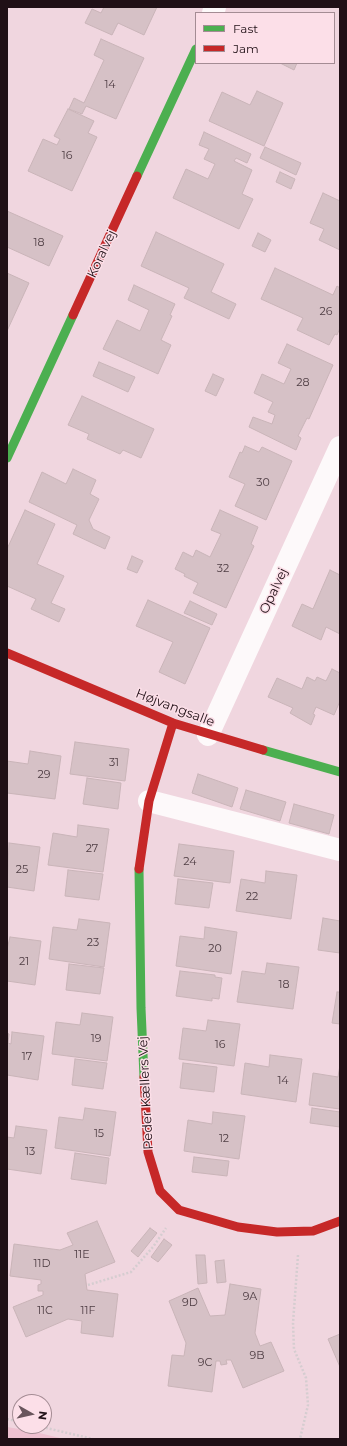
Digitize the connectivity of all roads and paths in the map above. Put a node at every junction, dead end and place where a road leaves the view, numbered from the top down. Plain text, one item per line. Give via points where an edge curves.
1 (195, 51) edge
2 (340, 447) edge
3 (7, 458) edge
4 (7, 653) edge
5 (174, 723) junction
6 (208, 735) junction
7 (340, 772) edge
8 (149, 801) junction
9 (340, 850) edge
10 (340, 1221) edge
11 (300, 1232) junction
12 (153, 1247) dead end
13 (88, 1285) dead end
14 (52, 1429) edge
15 (93, 1439) edge
16 (300, 1439) edge

1 - 3 street, Koralvej
2 - 6 street, Opalvej
4 - 5 street, Højvangsalle
5 - 6 street, Højvangsalle
5 - 8 street, Peder Kællers Vej
6 - 7 street, Højvangsalle
8 - 9 street
8 - 11 street, Peder Kællers Vej via 138,873 141,1008 148,1152 160,1191 179,1210 206,1219 238,1227
10 - 11 street, Peder Kællers Vej via 313,1231
11 - 16 path via 293,1323 294,1349 306,1378 308,1404
12 - 13 path via 131,1272
14 - 15 path

